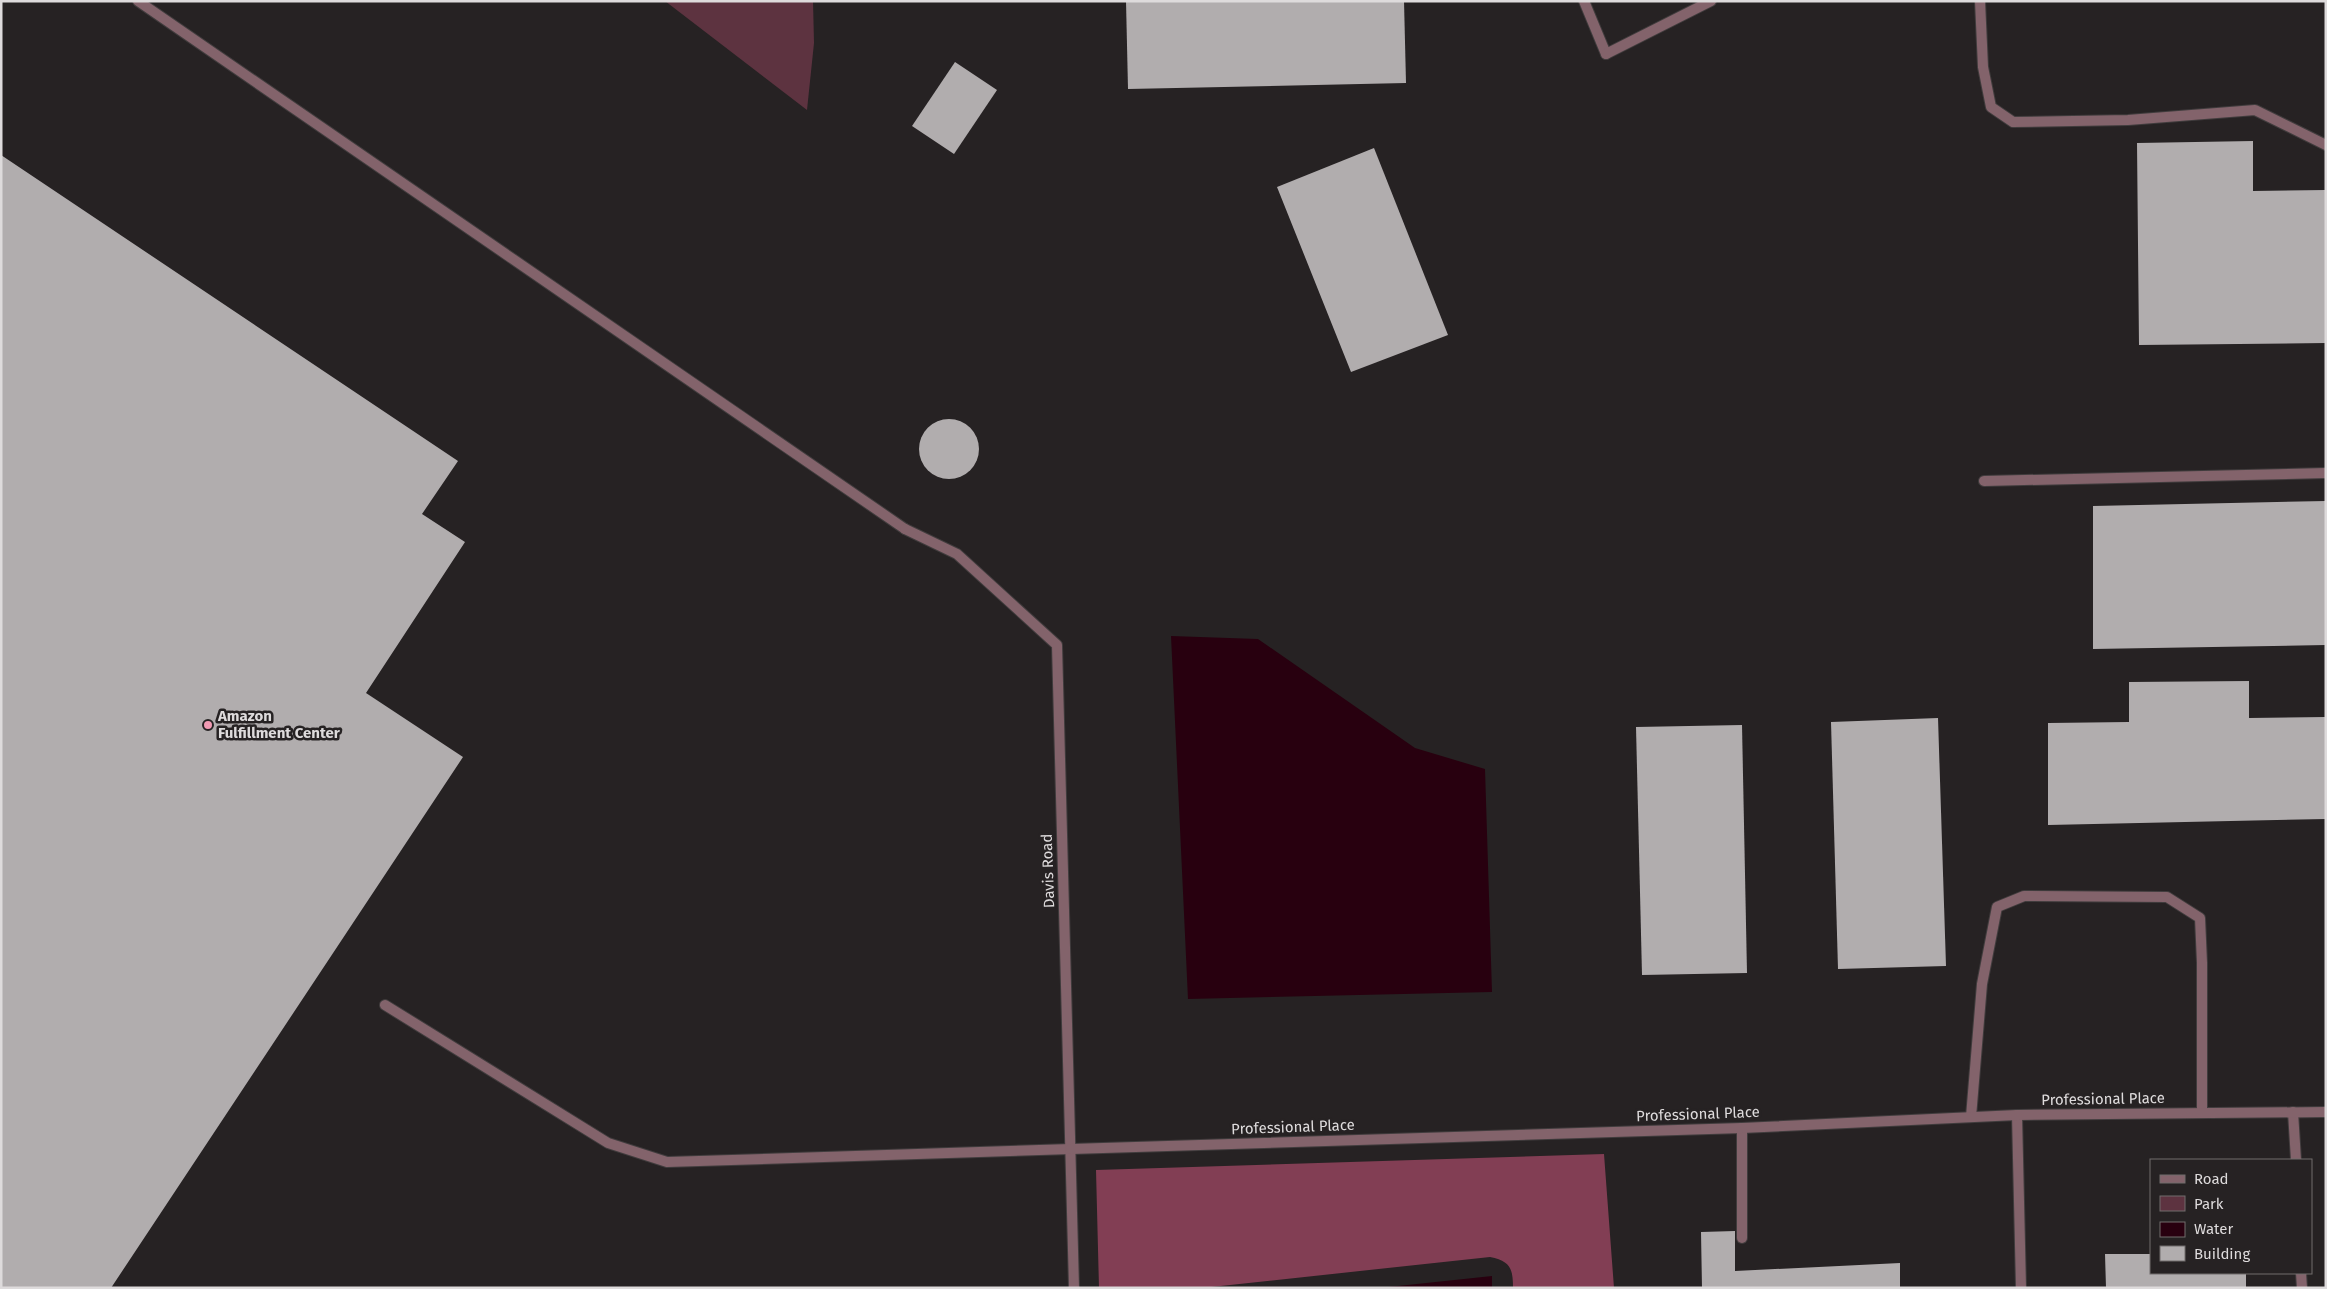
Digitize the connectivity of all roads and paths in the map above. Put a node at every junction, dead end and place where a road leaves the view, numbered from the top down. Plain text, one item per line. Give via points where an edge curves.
1 (138, 1) edge
2 (1584, 1) edge
3 (1712, 1) edge
4 (1980, 1) edge
5 (2326, 145) edge
6 (2326, 473) edge
7 (1984, 481) dead end
8 (385, 1005) dead end
9 (2293, 1112) junction
10 (2326, 1112) edge
11 (2202, 1113) junction
12 (2016, 1115) junction
13 (1971, 1117) junction
14 (1742, 1128) junction
15 (1071, 1149) junction
16 (2296, 1159) edge
17 (1742, 1238) dead end
18 (2301, 1274) edge
19 (1074, 1288) edge
20 (2021, 1288) edge
21 (2302, 1288) edge

1 - 15 street, Davis Road via 905,529 957,554 1056,645
2 - 3 street via 1606,54
4 - 5 street via 1983,67 1990,107 2013,122 2128,120 2255,110
6 - 7 street
8 - 15 street, Professional Place via 608,1143 667,1162
9 - 10 street, Professional Place
9 - 11 street, Professional Place
9 - 16 street
11 - 12 street, Professional Place
11 - 13 street via 2200,918 2167,897 2024,896 1996,907 1982,984
12 - 13 street, Professional Place
12 - 20 street
13 - 14 street, Professional Place
14 - 15 street, Professional Place
14 - 17 street
15 - 19 street, Davis Road
18 - 21 street

